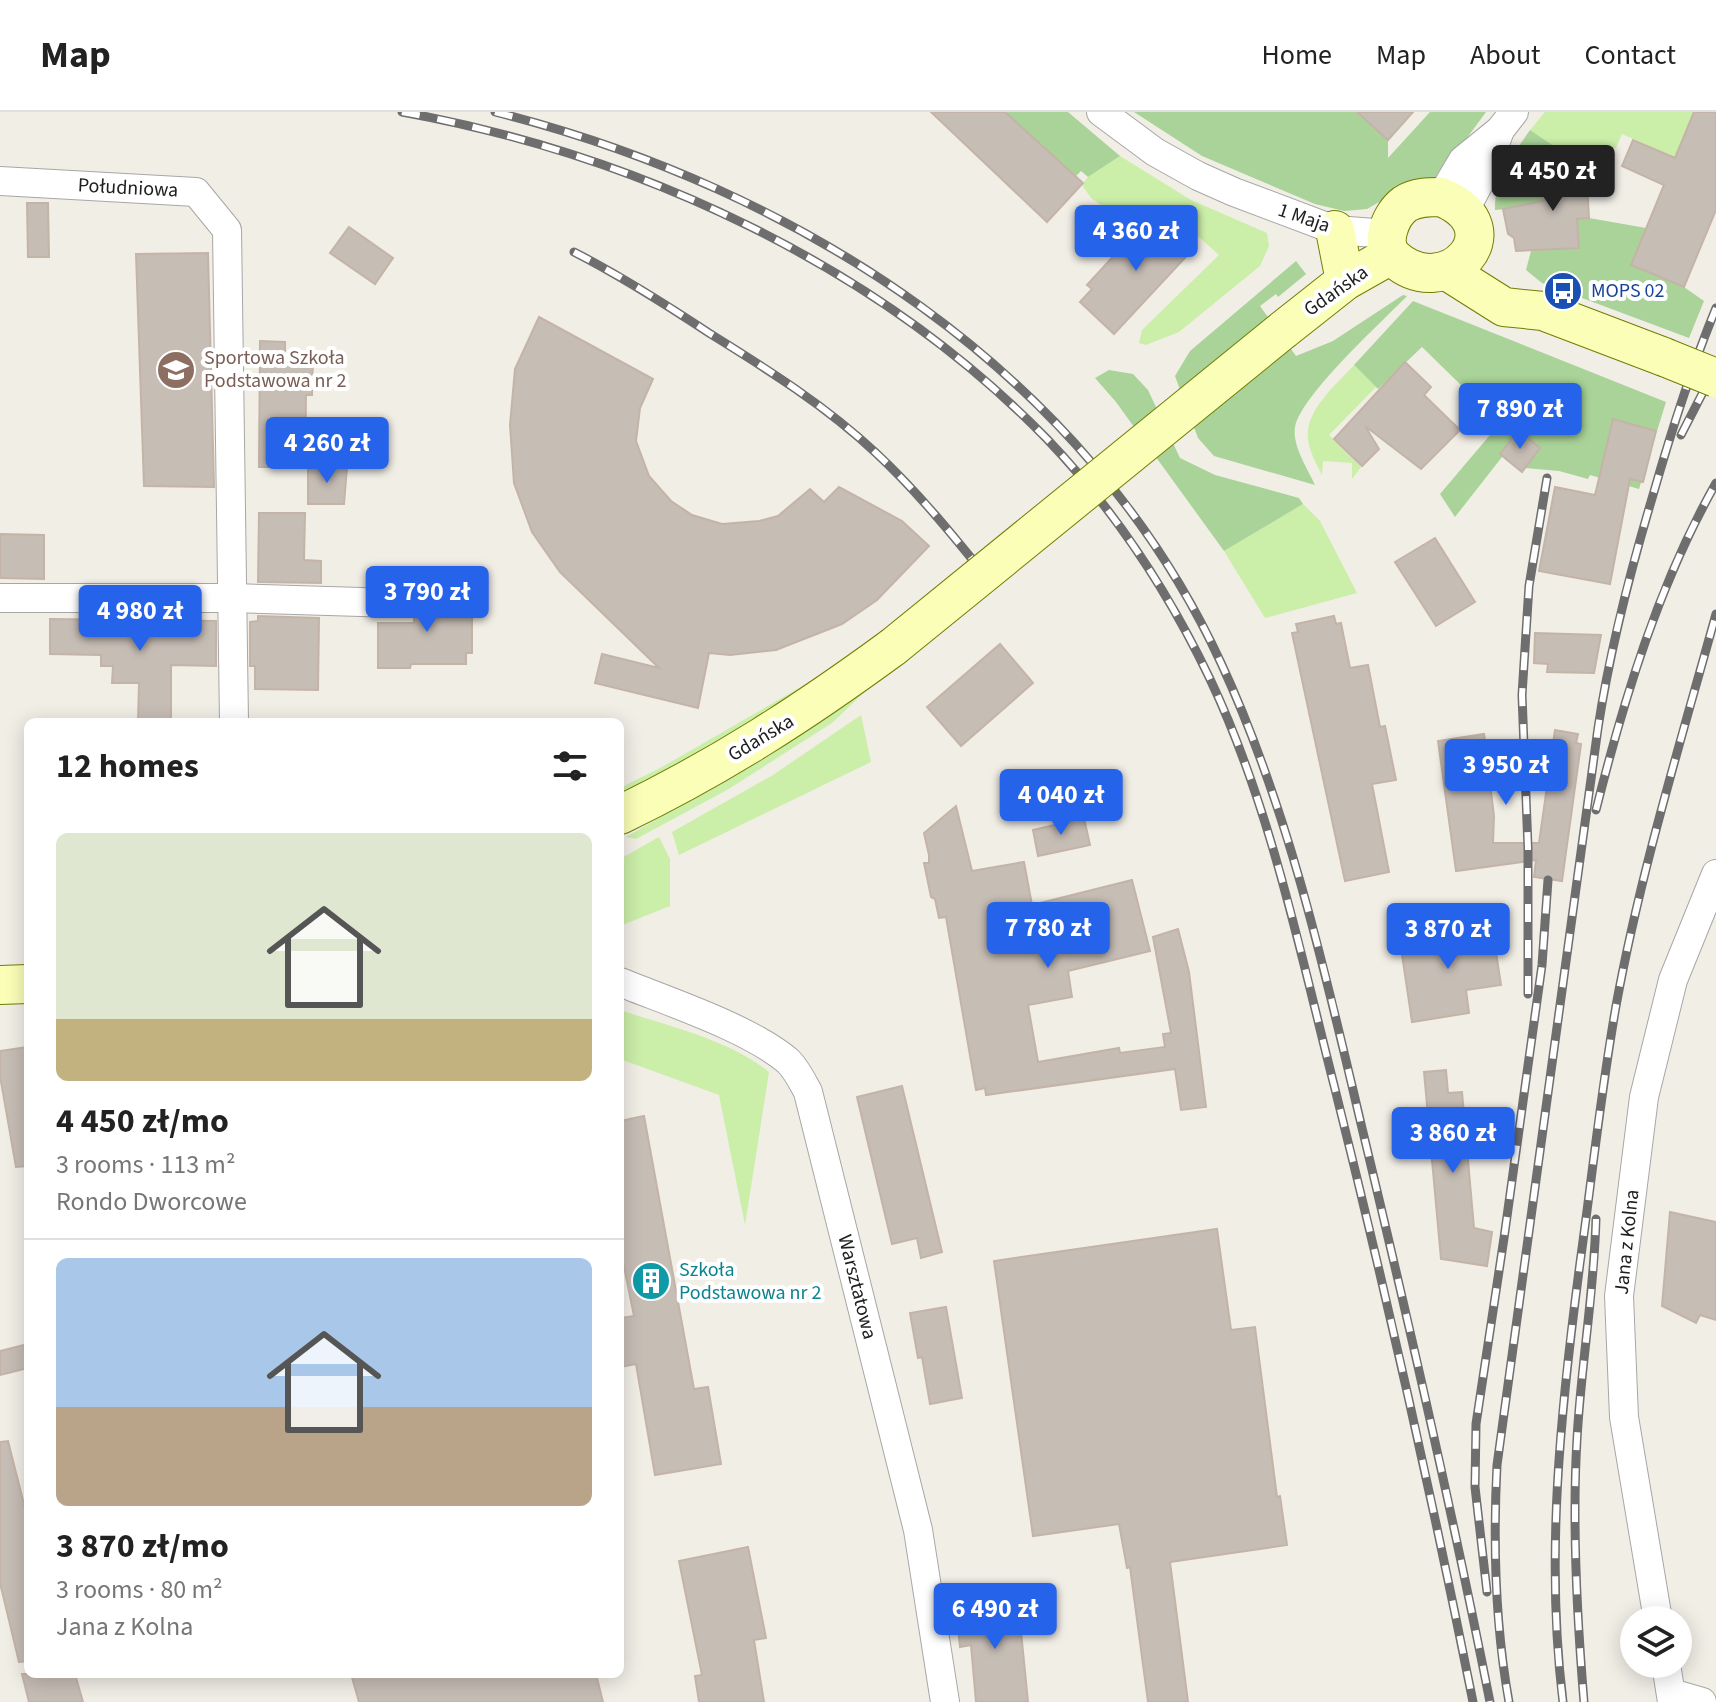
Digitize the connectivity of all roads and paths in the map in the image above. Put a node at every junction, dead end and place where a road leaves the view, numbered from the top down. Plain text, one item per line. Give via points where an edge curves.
1 (1101, 112) edge
2 (1507, 121) edge
3 (0, 181) edge
4 (1453, 203) junction
5 (1335, 230) junction
6 (1389, 245) junction
7 (1458, 261) junction
8 (1345, 281) junction
9 (1716, 378) edge
10 (0, 598) edge
11 (232, 598) junction
12 (394, 603) dead end
13 (234, 718) edge
14 (624, 813) edge
15 (1716, 874) edge
16 (24, 984) edge
17 (624, 984) edge
18 (0, 985) edge
19 (1656, 1606) edge
20 (1668, 1678) edge
21 (1671, 1698) edge
22 (945, 1702) edge
23 (1702, 1702) edge

1 - 5 street, 1 Maja via 1198,176
2 - 4 street via 1485,172
3 - 11 street, Południowa via 196,192 227,230
4 - 6 street via 1423,198 1405,204 1391,220
4 - 7 street via 1473,221 1474,236
5 - 6 street, 1 Maja
5 - 8 street
6 - 7 street via 1410,268 1435,273
6 - 8 street, Gdańska
7 - 9 street, bridge via 1504,307 1543,311
8 - 14 street, Gdańska, bridge via 893,647 765,737
10 - 11 street
11 - 12 street
11 - 13 street, Południowa
15 - 19 street, Jana z Kolna via 1673,980 1644,1097 1619,1296 1624,1417
16 - 18 street
17 - 22 street, Warsztatowa via 755,1039 789,1062 808,1092 918,1530
20 - 21 street
21 - 23 street

